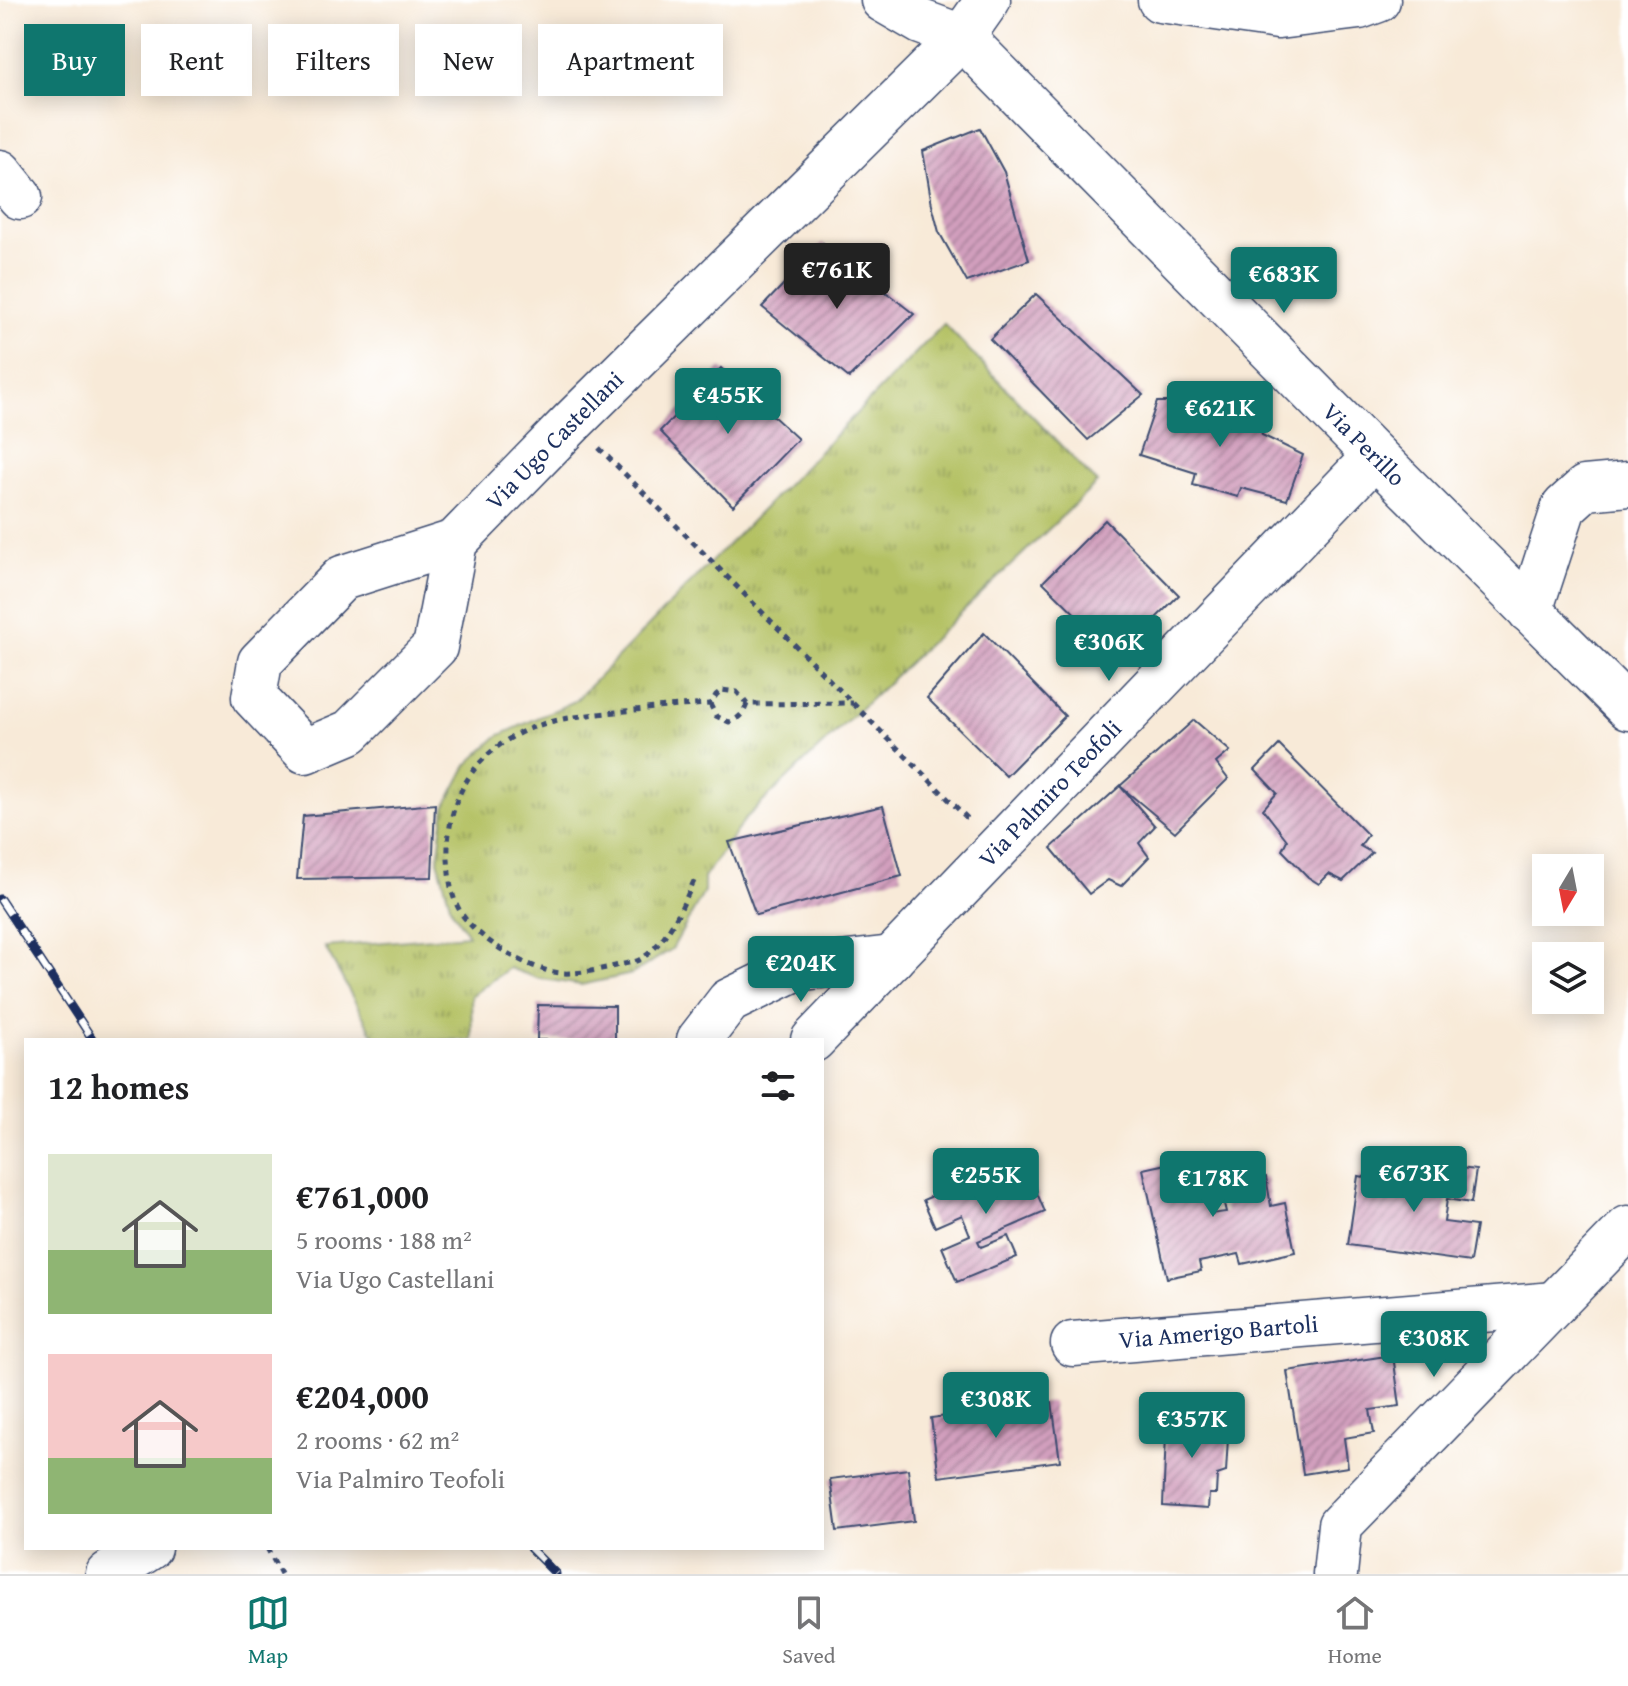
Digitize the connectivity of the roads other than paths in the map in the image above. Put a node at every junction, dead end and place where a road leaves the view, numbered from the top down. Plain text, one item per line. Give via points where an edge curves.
1 (883, 0) edge
2 (988, 0) edge
3 (1160, 0) edge
4 (1378, 0) edge
5 (962, 37) junction
6 (1375, 456) junction
7 (1628, 484) edge
8 (455, 542) junction
9 (1530, 611) junction
10 (1628, 708) edge
11 (892, 958) junction
12 (701, 1038) edge
13 (815, 1038) edge
14 (1628, 1228) edge
15 (1554, 1304) junction
16 (1073, 1344) dead end
17 (146, 1550) edge
18 (108, 1574) edge
19 (1335, 1574) edge

1 - 5 street, Via Perillo
2 - 5 street, Via Ugo Castellani
3 - 4 street via 1278,17
5 - 6 street, Via Perillo
5 - 8 street, Via Ugo Castellani
6 - 9 street, Via Perillo
6 - 11 street, Via Palmiro Teofoli
7 - 9 street via 1585,488 1564,507
8 - 8 street, Via Ugo Castellani via 342,578 260,662 254,697 305,751 350,732 435,647
9 - 10 street, Via Perillo
11 - 12 street via 795,969 729,1001
11 - 13 street, Via Palmiro Teofoli
14 - 15 street
15 - 16 street, Via Amerigo Bartoli
15 - 19 street via 1340,1525
17 - 18 street

